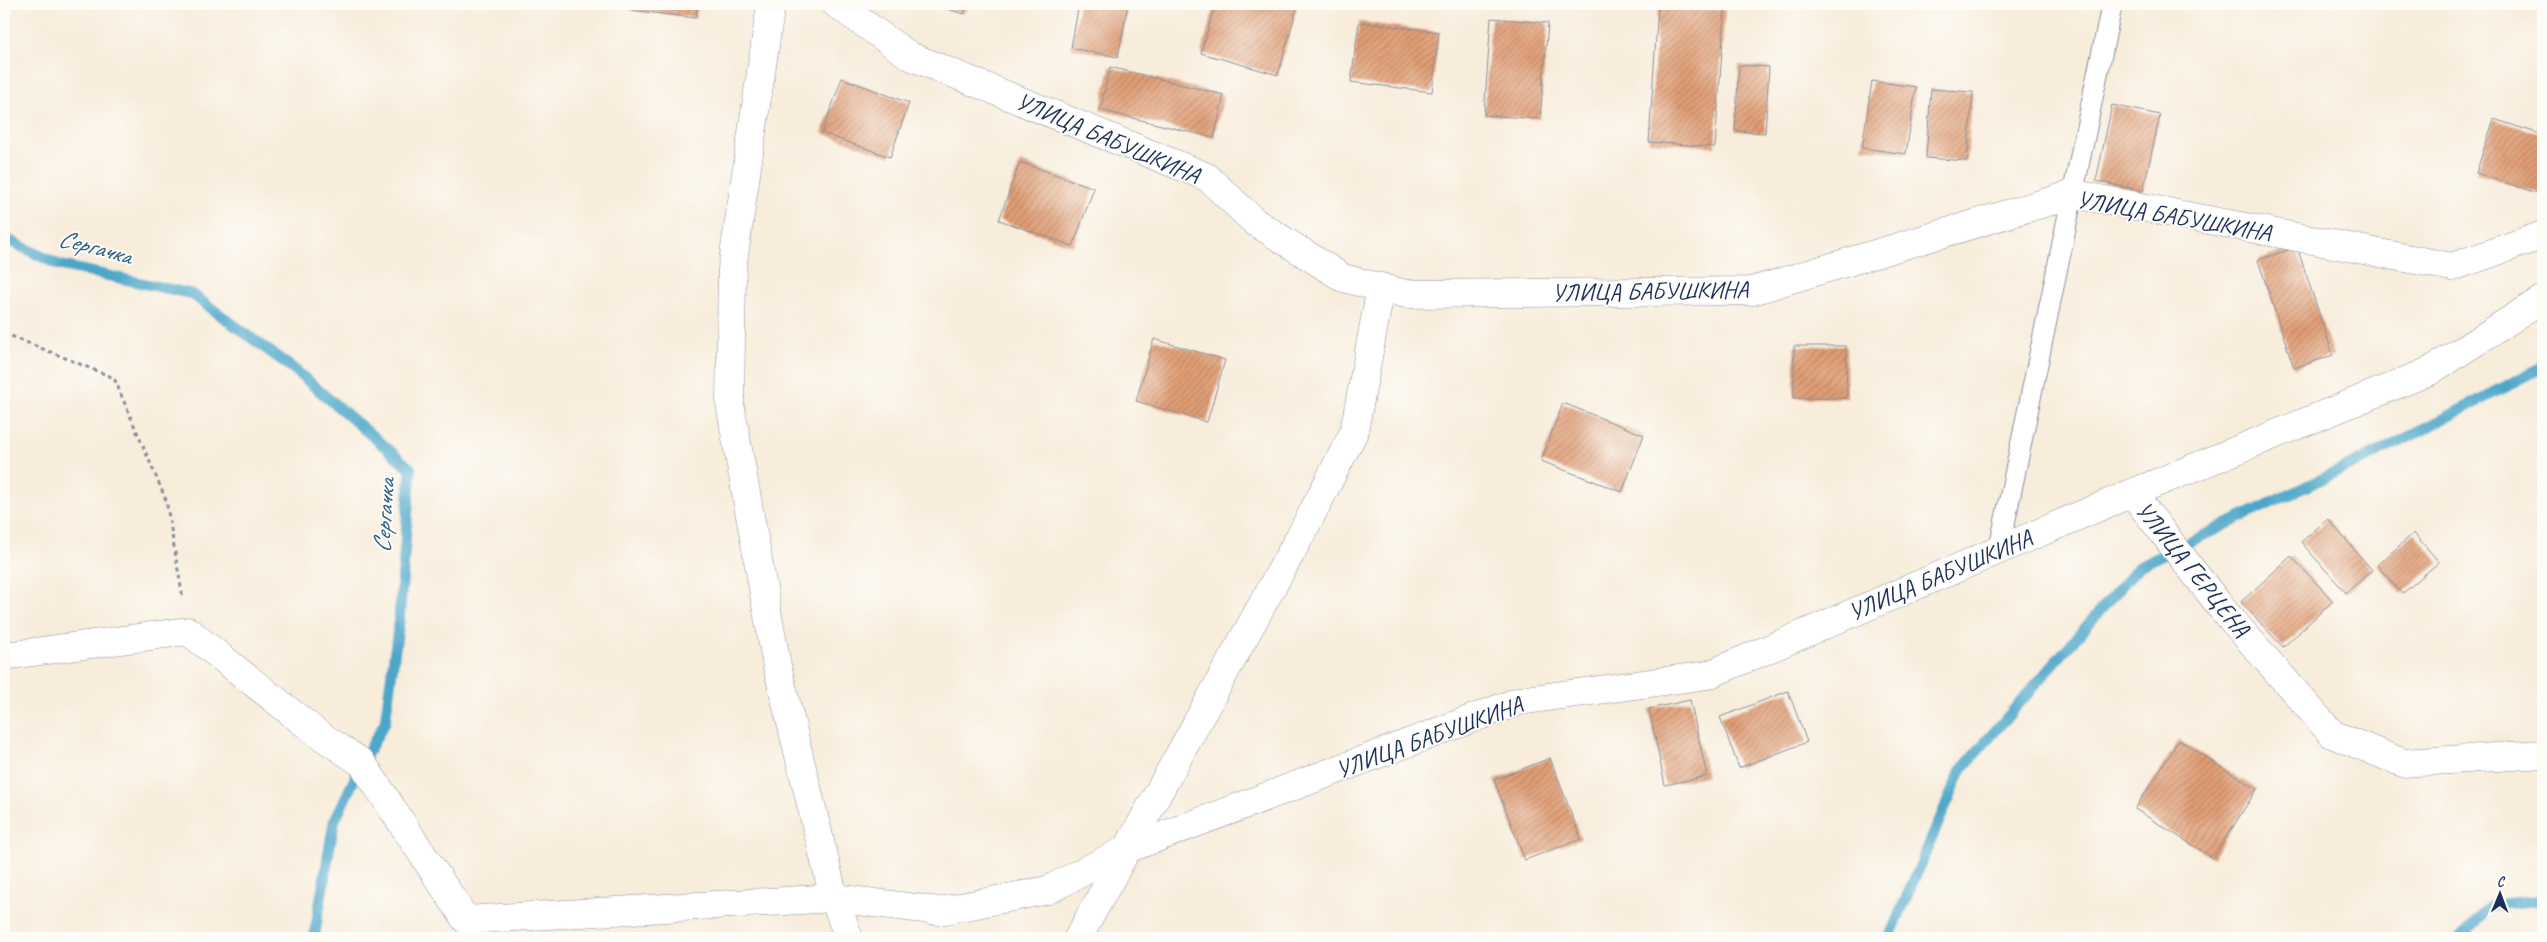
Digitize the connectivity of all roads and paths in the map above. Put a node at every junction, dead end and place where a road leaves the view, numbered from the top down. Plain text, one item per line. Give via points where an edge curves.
1 (771, 4) edge
2 (836, 4) edge
3 (2112, 4) edge
4 (2074, 194) junction
5 (2543, 236) edge
6 (1381, 287) junction
7 (2543, 299) edge
8 (4, 334) edge
9 (2132, 493) junction
10 (1999, 550) junction
11 (188, 632) junction
12 (4, 656) edge
13 (2543, 754) edge
14 (1125, 850) junction
15 (834, 898) junction
16 (849, 938) edge
17 (1078, 938) edge

1 - 15 street via 732,269 730,404 777,666
2 - 6 street, УЛИЦА БАБУШКИНА via 910,56 1206,177 1256,222 1311,258 1343,278
3 - 4 lane
4 - 5 street, УЛИЦА БАБУШКИНА via 2452,267
4 - 6 street, УЛИЦА БАБУШКИНА via 1752,291 1406,294
4 - 10 lane
6 - 14 street via 1354,432 1304,529
7 - 9 street, УЛИЦА ГЕРЦЕНА via 2430,371
8 - 11 path via 114,378 166,500
9 - 10 street, УЛИЦА БАБУШКИНА
9 - 13 street, УЛИЦА ГЕРЦЕНА via 2224,611 2332,734 2404,763
10 - 14 street, УЛИЦА БАБУШКИНА via 1708,675 1519,701
11 - 12 street
11 - 15 street, УЛИЦА БАБУШКИНА via 316,733 362,764 466,920
14 - 15 street, УЛИЦА БАБУШКИНА via 1048,890 940,911
14 - 17 street
15 - 16 street

